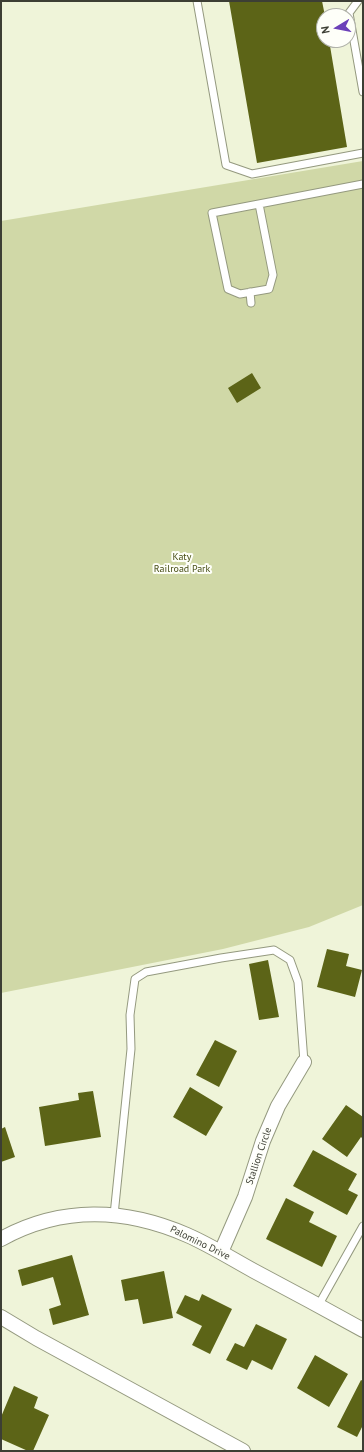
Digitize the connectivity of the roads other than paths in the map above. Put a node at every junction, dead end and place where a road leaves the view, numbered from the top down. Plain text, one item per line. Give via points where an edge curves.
1 (197, 1) edge
2 (358, 1) edge
3 (362, 75) edge
4 (363, 92) edge
5 (363, 153) edge
6 (363, 184) edge
7 (260, 204) junction
8 (250, 292) junction
9 (251, 303) dead end
10 (304, 1062) joint
11 (114, 1215) junction
12 (363, 1226) edge
13 (1, 1239) edge
14 (221, 1252) junction
15 (318, 1306) junction
16 (1, 1317) edge
17 (363, 1330) edge
18 (243, 1451) edge

1 - 5 lane via 226,166 252,174
2 - 3 lane via 349,13
3 - 4 lane
6 - 7 lane
7 - 8 lane via 273,275 269,289
7 - 8 lane via 212,213 228,288 240,294
8 - 9 lane
10 - 11 lane via 298,982 290,960 274,950 146,972 135,979 130,1015 131,1049
10 - 14 street, Stallion Circle via 278,1106 263,1141 245,1197
11 - 13 street, Palomino Drive via 74,1215 45,1220
11 - 14 street, Palomino Drive via 153,1222 188,1235
12 - 15 lane
14 - 15 street, Palomino Drive
15 - 17 street, Palomino Drive
16 - 18 street

